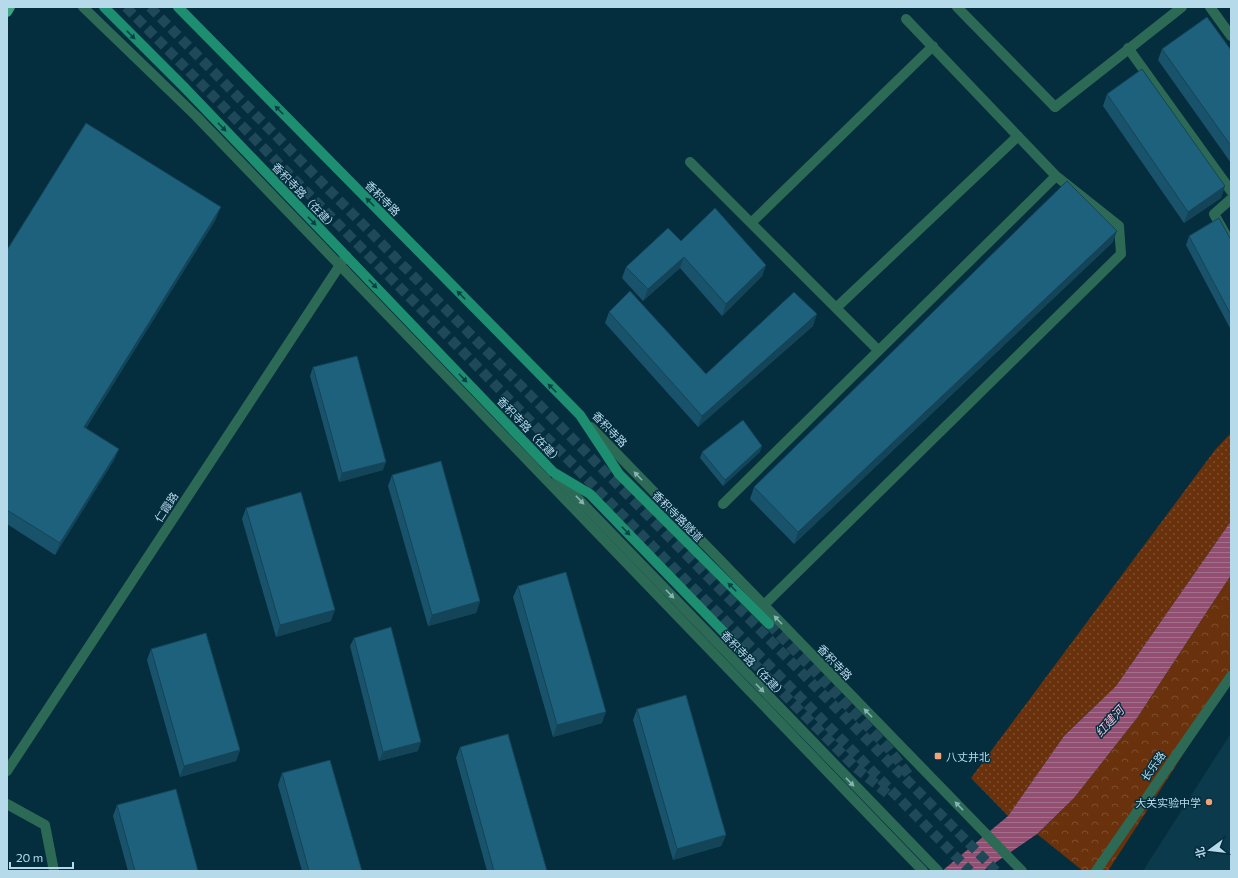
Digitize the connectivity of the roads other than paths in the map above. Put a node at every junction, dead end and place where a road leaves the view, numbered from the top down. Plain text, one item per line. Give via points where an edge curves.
1 (10, 7) edge
2 (83, 7) edge
3 (104, 7) edge
4 (178, 7) edge
5 (957, 7) edge
6 (1182, 7) edge
7 (1210, 7) edge
8 (7, 12) edge
9 (906, 19) dead end
10 (1231, 36) edge
11 (933, 46) junction
12 (1128, 48) junction
13 (1018, 136) junction
14 (690, 162) dead end
15 (1056, 176) junction
16 (1231, 191) edge
17 (1231, 199) edge
18 (751, 223) junction
19 (1231, 244) edge
20 (346, 256) junction
21 (340, 265) junction
22 (836, 308) junction
23 (878, 350) junction
24 (580, 416) junction
25 (553, 472) junction
26 (723, 504) dead end
27 (764, 605) junction
28 (769, 624) tunnel mouth
29 (741, 650) tunnel mouth
30 (1231, 676) edge
31 (7, 771) edge
32 (7, 804) edge
33 (937, 870) edge
34 (54, 871) edge
35 (923, 871) edge
36 (1022, 871) edge
37 (1096, 871) edge

1 - 8 main road
2 - 21 street via 196,116
3 -> 20 main road, 香积寺路（在建）
24 -> 4 main road, 香积寺路
5 - 12 street via 1055,107
6 - 12 street
7 - 10 street
9 - 11 street
11 - 13 street
11 - 18 street
12 - 16 street
13 - 15 street
13 - 22 street
14 - 18 street
15 - 23 street
15 - 27 street via 1119,226 1121,254
17 - 19 street via 1214,214
18 - 22 street
20 - 21 street, 仁霞路
20 -> 25 main road, 香积寺路（在建）
21 - 31 street, 仁霞路
21 - 35 street
22 - 23 street
23 - 26 street
27 -> 24 street, 香积寺路
28 -> 24 main road, 香积寺路隧道 via 619,474
25 -> 29 main road via 590,494
25 -> 33 street, 香积寺路（在建）
36 -> 27 street, 香积寺路
30 - 37 street, 长乐路
32 - 34 street via 45,825

